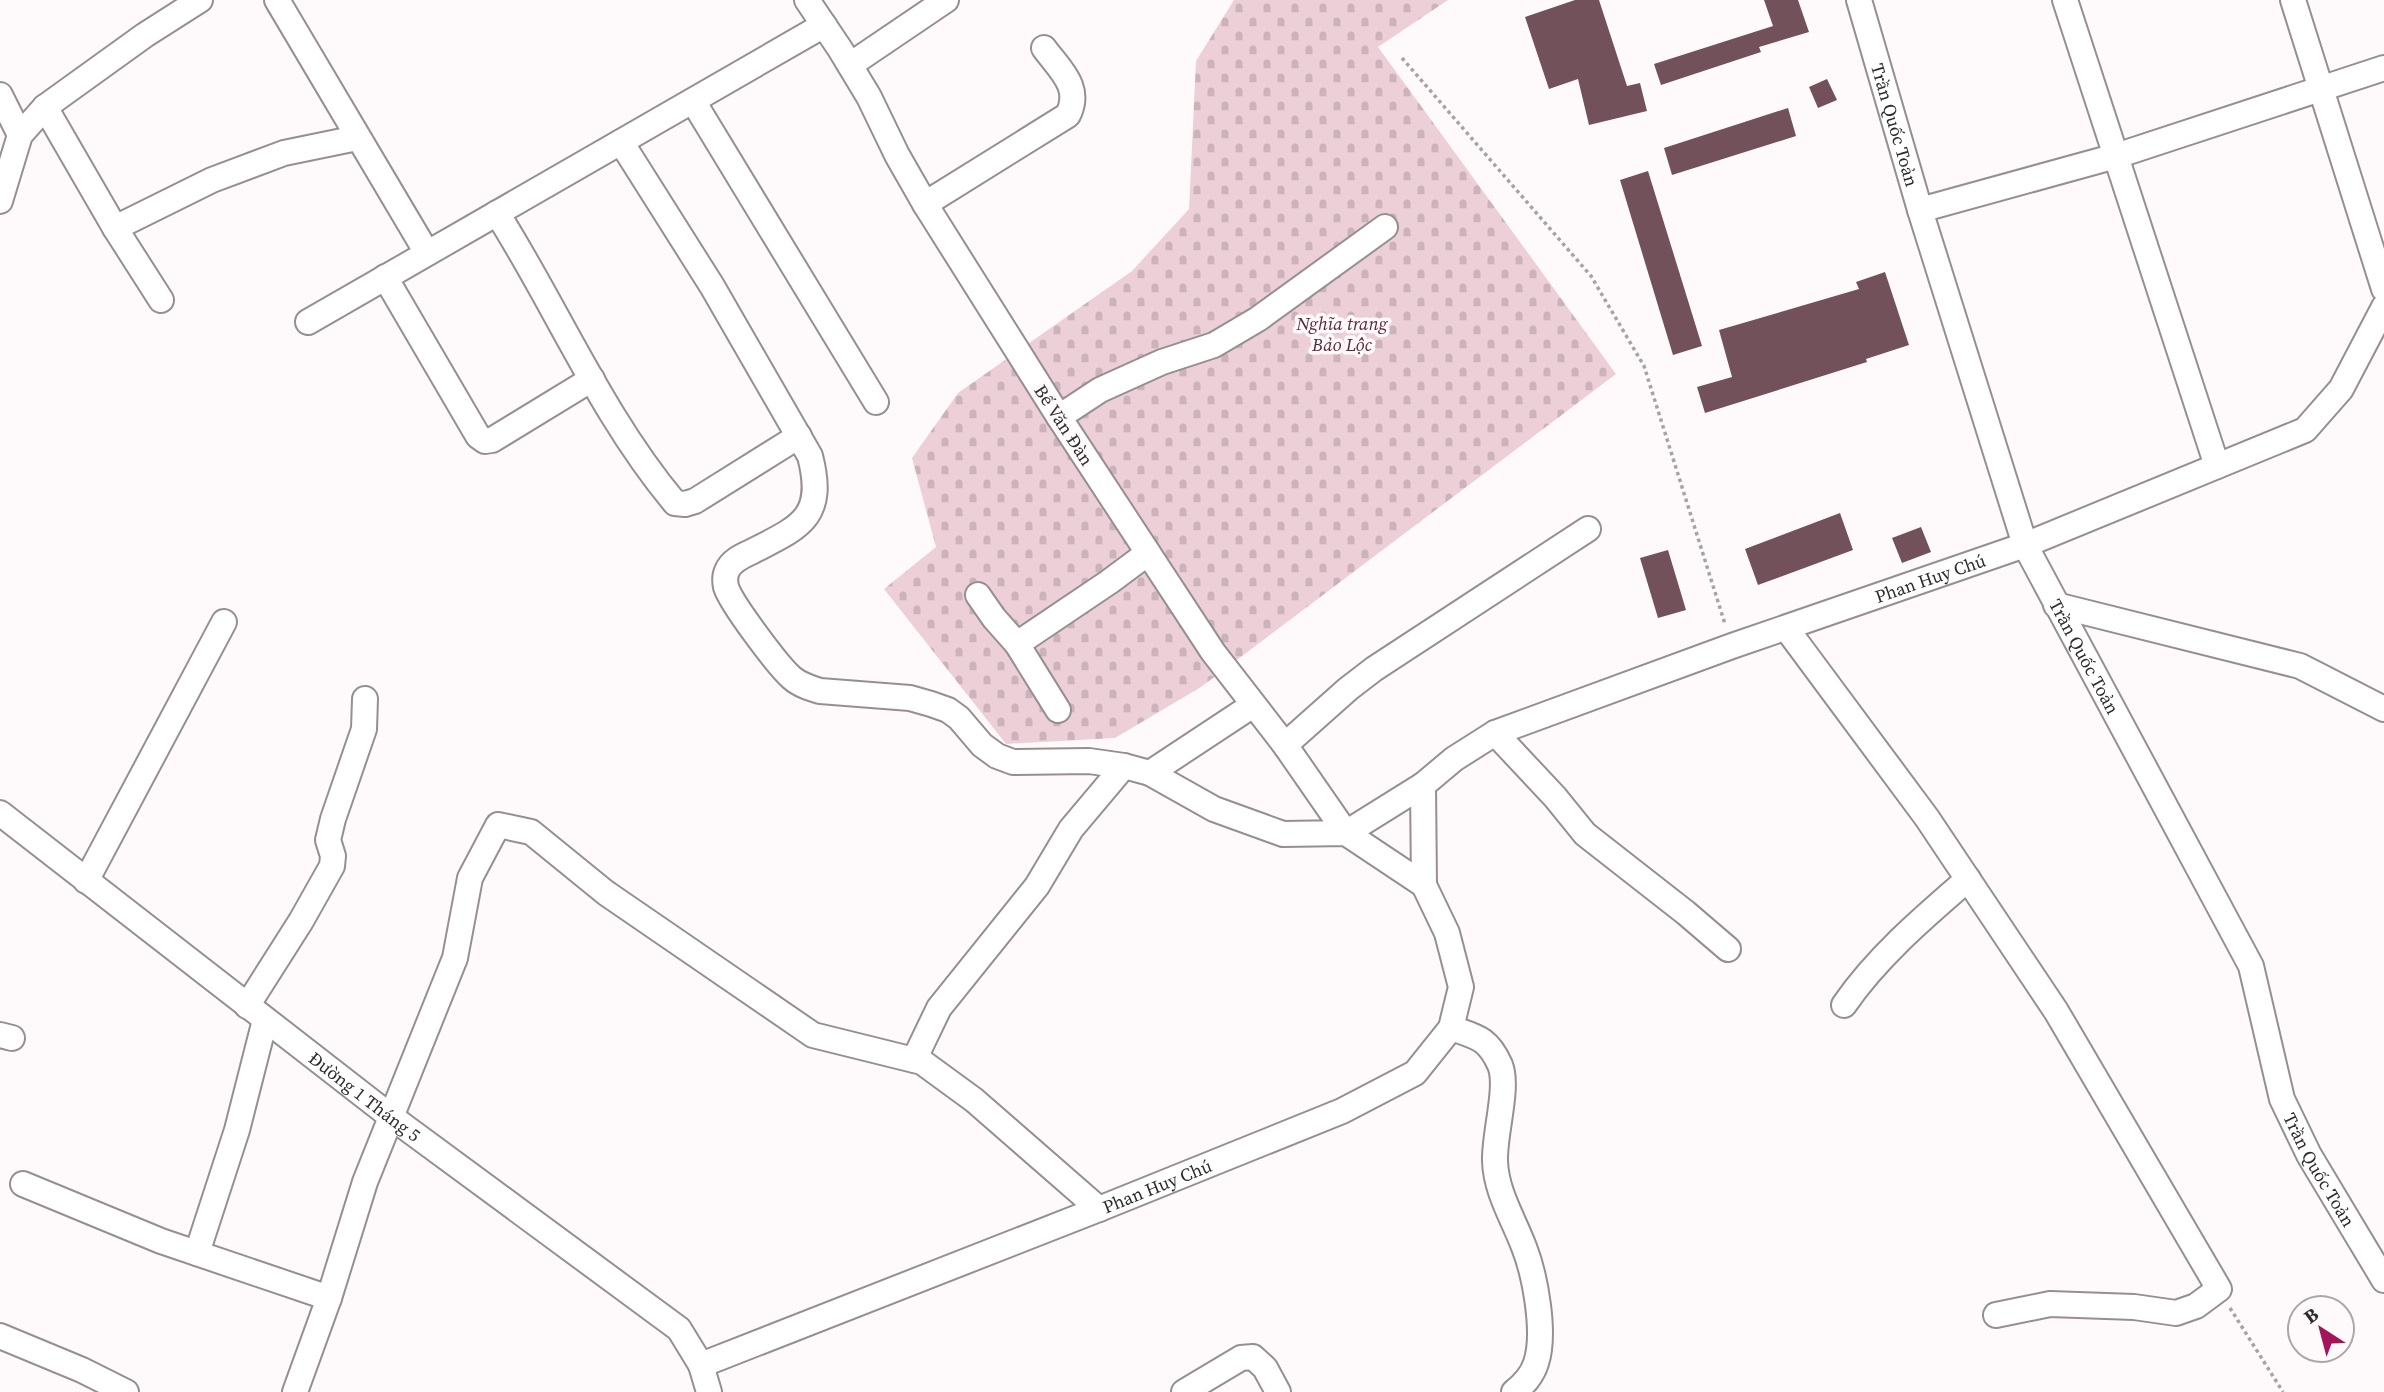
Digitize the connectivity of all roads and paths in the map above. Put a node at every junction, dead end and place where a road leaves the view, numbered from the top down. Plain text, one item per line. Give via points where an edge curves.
1 (200, 0) edge
2 (277, 0) edge
3 (807, 0) edge
4 (946, 0) edge
5 (1858, 0) edge
6 (2065, 0) edge
7 (2293, 0) edge
8 (824, 26) junction
9 (1044, 48) dead end
10 (1402, 58) dead end
11 (850, 65) junction
12 (2384, 68) edge
13 (2320, 87) junction
14 (0, 95) edge
15 (693, 101) junction
16 (45, 107) junction
17 (20, 135) junction
18 (357, 138) junction
19 (621, 142) junction
20 (2116, 156) junction
21 (0, 201) edge
22 (925, 204) junction
23 (1920, 210) junction
24 (497, 213) junction
25 (1385, 227) dead end
26 (115, 228) junction
27 (427, 253) junction
28 (385, 277) junction
29 (2384, 289) edge
30 (160, 300) dead end
31 (2384, 307) edge
32 (308, 322) dead end
33 (592, 379) junction
34 (876, 402) dead end
35 (1059, 417) junction
36 (799, 436) junction
37 (2217, 466) junction
38 (1588, 529) dead end
39 (2025, 545) junction
40 (1147, 553) junction
41 (978, 595) dead end
42 (2056, 605) junction
43 (224, 622) dead end
44 (1786, 628) junction
45 (1017, 644) junction
46 (1732, 646) junction
47 (365, 699) dead end
48 (1253, 705) junction
49 (2384, 709) edge
50 (1058, 710) dead end
51 (1495, 733) junction
52 (1285, 746) junction
53 (1124, 766) junction
54 (1150, 774) junction
55 (1423, 785) junction
56 (0, 813) edge
57 (1346, 833) junction
58 (1968, 879) junction
59 (86, 881) junction
60 (1424, 885) junction
61 (1728, 949) dead end
62 (1844, 1005) dead end
63 (256, 1013) junction
64 (1451, 1028) junction
65 (914, 1060) junction
66 (390, 1116) junction
67 (23, 1184) dead end
68 (1099, 1209) junction
69 (197, 1253) junction
70 (2384, 1280) edge
71 (2219, 1289) junction
72 (329, 1298) junction
73 (1996, 1315) dead end
74 (0, 1336) edge
75 (701, 1365) junction
76 (126, 1392) edge
77 (295, 1392) edge
78 (709, 1392) edge
79 (1184, 1392) edge
80 (1278, 1392) edge
81 (1514, 1392) edge
82 (2283, 1392) edge

1 - 16 street
2 - 18 street
3 - 8 street, Bế Văn Đàn
4 - 11 street
5 - 23 street, Trần Quốc Toản
6 - 20 street
7 - 13 street
8 - 11 street, Bế Văn Đàn
8 - 15 street
9 - 22 street via 1075,94 1068,115
10 - 46 path via 1591,276 1644,366
11 - 22 street, Bế Văn Đàn
12 - 13 street
13 - 20 street
13 - 29 street
14 - 17 street
15 - 19 street
15 - 34 street
16 - 17 street
16 - 26 street
17 - 21 street
18 - 26 street via 284,153 212,180
18 - 27 street
19 - 24 street
19 - 36 street
20 - 23 street
20 - 37 street
22 - 35 street, Bế Văn Đàn
23 - 39 street, Trần Quốc Toản
24 - 27 street
24 - 33 street
25 - 35 street via 1258,319 1214,345 1100,390
26 - 30 street
27 - 28 street
28 - 32 street
28 - 33 street via 485,441
31 - 37 street, Phan Huy Chú via 2341,389 2305,429
33 - 36 street via 649,472 675,503 695,501
35 - 40 street, Bế Văn Đàn
36 - 53 street via 816,480 805,521 732,563 726,573 725,586 732,599 780,667 807,688 911,698 948,710 982,745 1013,762 1089,761
37 - 39 street, Phan Huy Chú
38 - 52 street via 1374,669
39 - 42 street, Trần Quốc Toản
39 - 44 street, Phan Huy Chú
40 - 45 street
40 - 48 street, Bế Văn Đàn
41 - 45 street
42 - 49 street via 2300,666
42 - 70 street, Trần Quốc Toản via 2251,966 2282,1099 2309,1155
43 - 59 street
44 - 46 street, Phan Huy Chú
44 - 58 street
45 - 50 street
46 - 51 street, Phan Huy Chú
47 - 63 street via 364,729 328,839 332,866
48 - 52 street, Bế Văn Đàn
48 - 54 street
51 - 55 street, Phan Huy Chú
51 - 61 street via 1585,834
52 - 57 street, Bế Văn Đàn
53 - 54 street
53 - 65 street via 1071,829 1037,886 939,1008
54 - 57 street via 1214,809 1283,834
55 - 57 street, Phan Huy Chú
55 - 60 street
56 - 59 street, Đường 1 Tháng 5
57 - 60 street
58 - 62 street via 1857,985
58 - 71 street via 2056,1011
59 - 63 street, Đường 1 Tháng 5
60 - 64 street, Phan Huy Chú via 1447,933 1461,988
63 - 66 street, Đường 1 Tháng 5
63 - 69 street via 237,1130
64 - 68 street, Phan Huy Chú via 1415,1073 1342,1111
64 - 81 street via 1483,1039 1501,1067 1504,1081 1495,1161 1498,1186 1535,1282 1539,1324 1537,1362 1527,1381
65 - 66 street via 813,1035 606,893 531,832 498,825 470,878 455,958
65 - 68 street via 974,1100
66 - 72 street
66 - 75 street, Đường 1 Tháng 5 via 679,1329
67 - 69 street
68 - 75 street, Phan Huy Chú
69 - 72 street
71 - 73 street via 2196,1306 2176,1313 2050,1304
71 - 82 path
72 - 77 street
74 - 76 street
75 - 78 street, Đường 1 Tháng 5
79 - 80 street via 1241,1358 1253,1357

